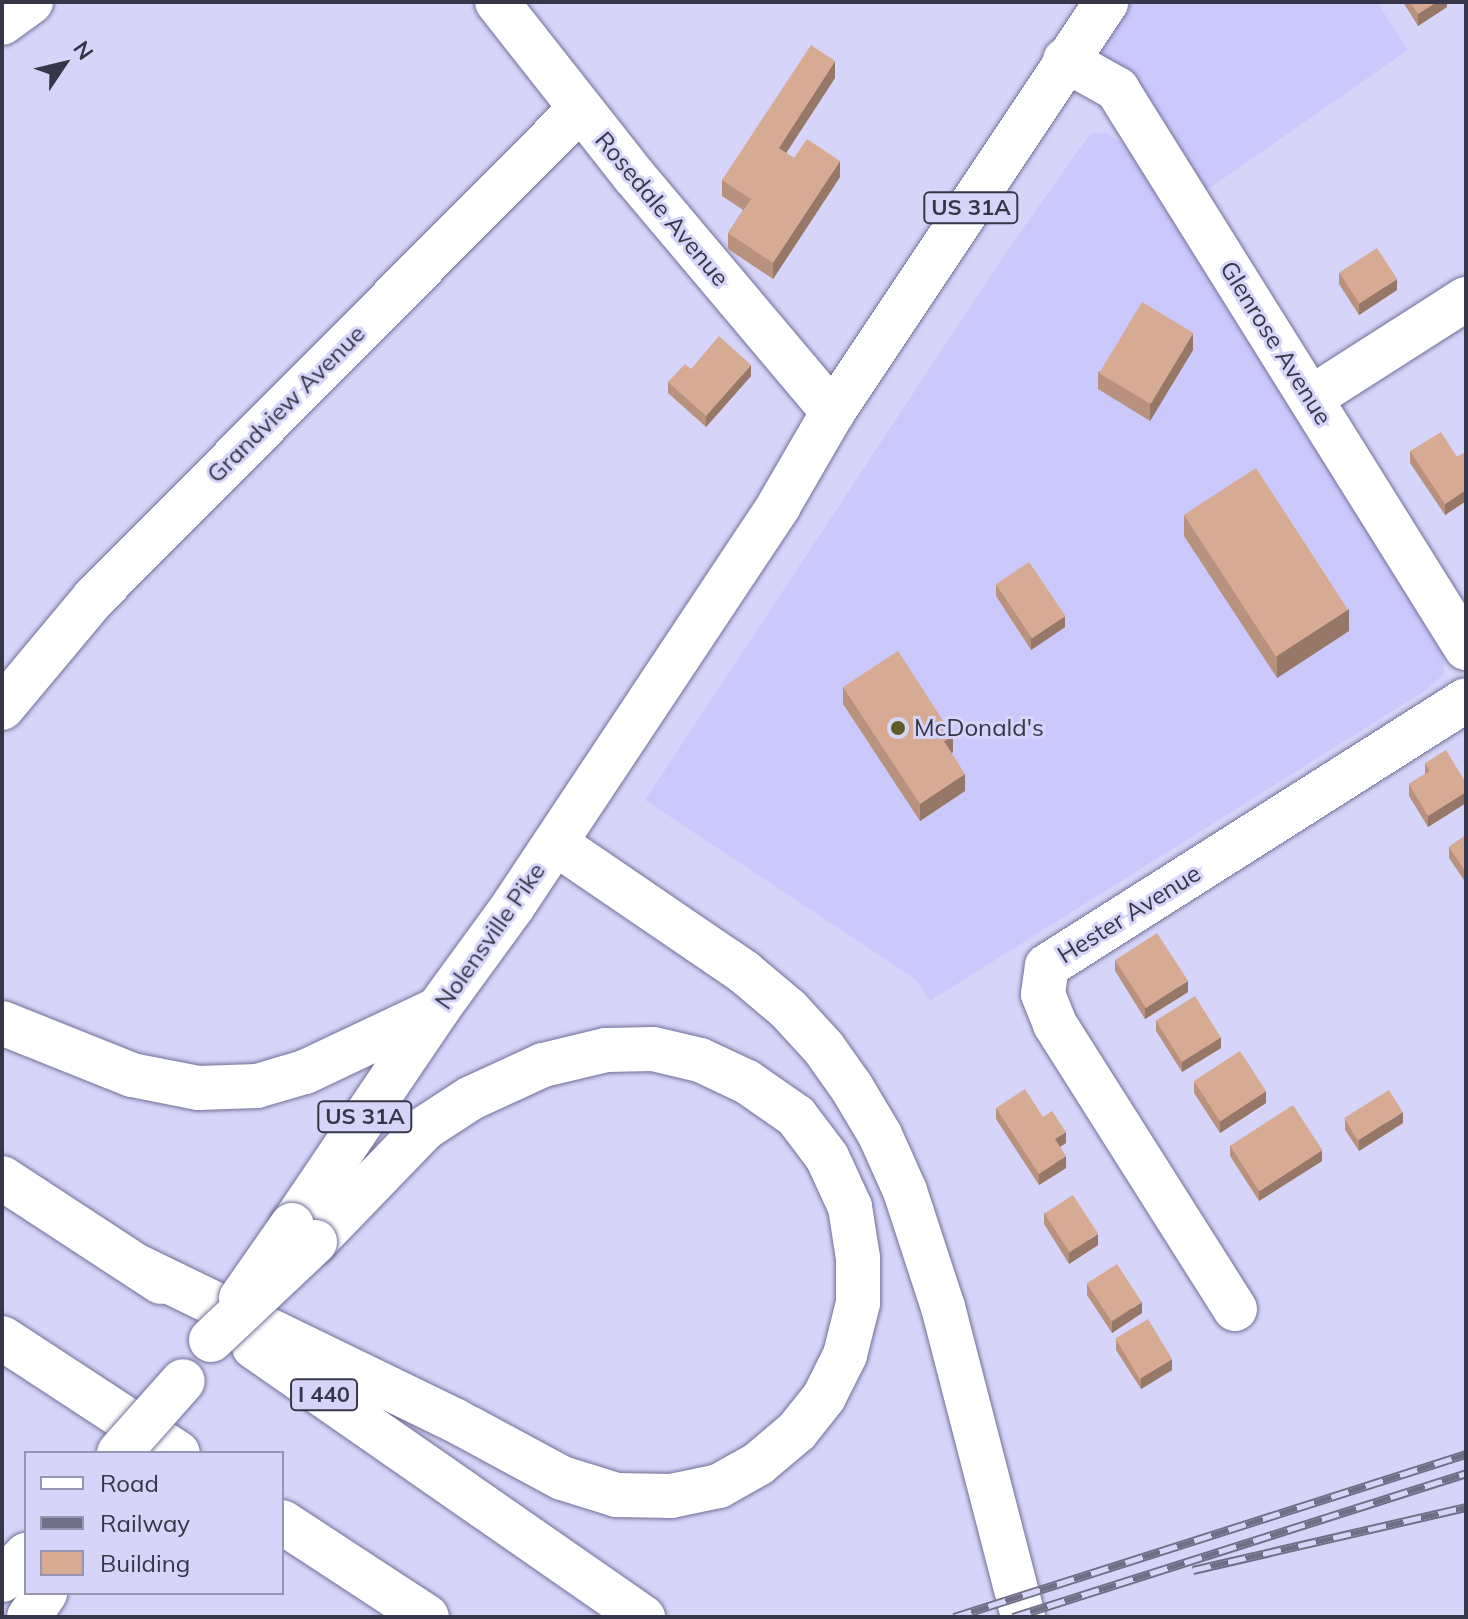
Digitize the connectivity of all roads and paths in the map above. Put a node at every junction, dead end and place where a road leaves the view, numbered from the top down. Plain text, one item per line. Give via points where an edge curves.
1 (31, 2) edge
2 (497, 2) edge
3 (1106, 2) edge
4 (2, 23) edge
5 (1065, 60) junction
6 (580, 109) junction
7 (1466, 299) edge
8 (1311, 398) junction
9 (833, 412) junction
10 (1466, 648) edge
11 (1466, 700) edge
12 (2, 708) edge
13 (555, 843) junction
14 (438, 1009) junction
15 (2, 1023) edge
16 (2, 1178) edge
17 (303, 1233) junction
18 (139, 1267) junction
19 (1235, 1309) dead end
20 (2, 1338) edge
21 (183, 1381) junction
22 (121, 1451) edge
23 (138, 1451) edge
24 (175, 1451) edge
25 (284, 1523) edge
26 (24, 1557) edge
27 (2, 1580) edge
28 (44, 1595) edge
29 (29, 1617) edge
30 (427, 1617) edge
31 (643, 1617) edge
32 (1023, 1617) edge

1 - 4 main road
2 - 6 main road, Rosedale Avenue
3 - 5 main road, US 31A
5 - 8 main road, Glenrose Avenue via 1117,89
5 - 9 main road, US 31A
6 - 9 main road, Rosedale Avenue
6 - 12 main road, Grandview Avenue via 94,598
7 - 8 main road
8 - 10 main road, Glenrose Avenue
9 - 13 main road, Nolensville Pike / US 31A via 779,505
11 - 19 main road, Hester Avenue via 1047,966 1043,994 1055,1024
13 - 14 main road, Nolensville Pike / US 31A
13 - 32 main road via 744,972 814,1037 852,1088 905,1191 943,1307
14 - 15 main road via 305,1072 257,1086 198,1088 132,1075
14 - 17 main road, Nolensville Pike / US 31A
16 - 18 main road, I 440
17 - 18 main road via 425,1128 471,1098 543,1065 606,1050 653,1049 724,1071 796,1116 827,1157 850,1207 858,1303 845,1355 824,1397 797,1431 758,1464 719,1486 671,1496 617,1495 562,1478
17 - 21 main road, bridge via 211,1340
18 - 31 main road, I 440
20 - 24 main road
21 - 22 main road, bridge
21 - 23 main road, bridge
25 - 30 main road
26 - 27 main road
28 - 29 main road

